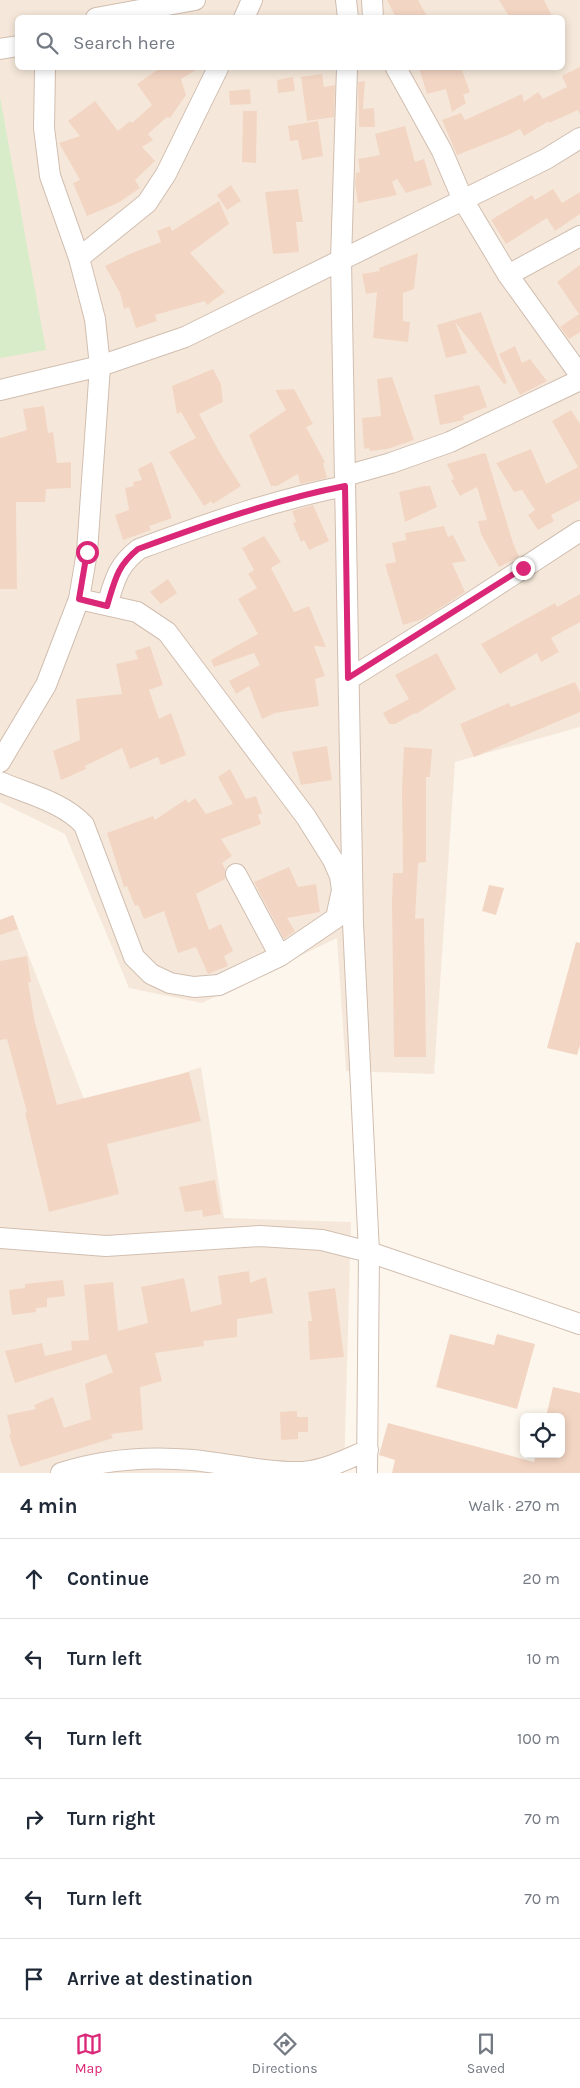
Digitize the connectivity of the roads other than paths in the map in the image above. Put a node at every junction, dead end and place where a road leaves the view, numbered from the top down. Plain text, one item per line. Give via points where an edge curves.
1 (195, 0) edge
2 (252, 0) edge
3 (346, 0) edge
4 (99, 11) edge
5 (245, 15) edge
6 (348, 15) edge
7 (15, 46) edge
8 (0, 49) edge
9 (45, 70) edge
10 (217, 70) edge
11 (347, 70) edge
12 (397, 70) edge
13 (580, 138) edge
14 (463, 200) junction
15 (580, 236) edge
16 (79, 258) junction
17 (341, 260) junction
18 (508, 275) junction
19 (100, 366) junction
20 (580, 375) edge
21 (580, 380) edge
22 (0, 390) edge
23 (345, 481) junction
24 (580, 531) edge
25 (79, 599) junction
26 (107, 606) junction
27 (348, 678) junction
28 (0, 762) edge
29 (0, 782) edge
30 (236, 874) dead end
31 (280, 956) junction
32 (0, 1238) edge
33 (369, 1252) junction
34 (580, 1324) edge
35 (368, 1450) junction
36 (61, 1473) edge
37 (368, 1473) edge

1 - 4 street
2 - 5 street
3 - 6 street
7 - 8 street
9 - 16 street via 44,128 50,176
10 - 16 street via 166,174 147,203
11 - 17 street
12 - 14 street via 442,151
13 - 14 street via 546,159
14 - 17 street
14 - 18 street
15 - 18 street
16 - 19 street via 95,319
17 - 19 street via 186,338
17 - 23 street
18 - 20 street
19 - 22 street
19 - 25 street via 87,552
21 - 23 street via 450,442
23 - 26 street via 138,549 118,570
23 - 27 street
24 - 27 street
25 - 26 street
25 - 28 street via 46,685
26 - 31 street via 137,612 167,632 306,817 333,860 342,890 336,918
27 - 33 street via 353,923
29 - 31 street via 61,807 84,825 134,957 151,974 178,985 219,985
30 - 31 street
32 - 33 street via 106,1246 260,1236 322,1240
33 - 34 street
33 - 35 street
35 - 36 street via 336,1464 303,1472 259,1470 192,1460 132,1458
35 - 37 street

